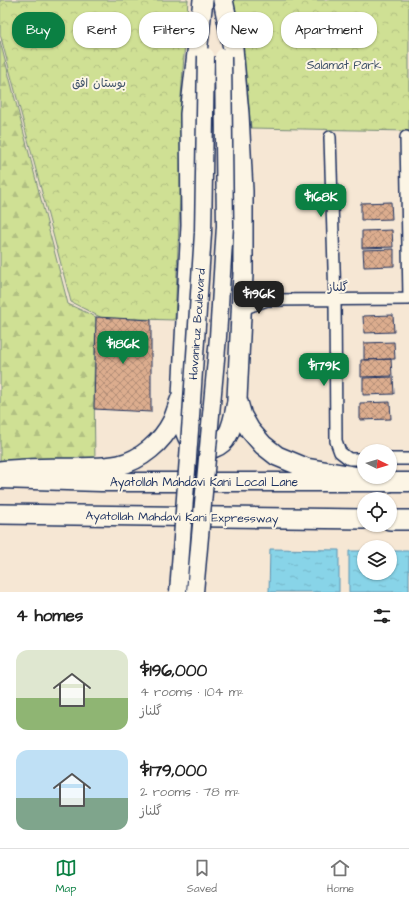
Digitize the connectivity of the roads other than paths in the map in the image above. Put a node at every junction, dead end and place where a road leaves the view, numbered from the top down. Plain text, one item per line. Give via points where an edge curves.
1 (203, 0) edge
2 (223, 0) edge
3 (206, 56) dead end
4 (223, 57) dead end
5 (330, 136) dead end
6 (406, 137) dead end
7 (243, 274) junction
8 (409, 299) edge
9 (267, 300) junction
10 (335, 300) junction
11 (241, 315) junction
12 (182, 396) junction
13 (237, 399) junction
14 (357, 459) edge
15 (397, 459) edge
16 (409, 459) edge
17 (0, 471) edge
18 (357, 477) edge
19 (0, 478) edge
20 (357, 482) edge
21 (397, 482) edge
22 (409, 482) edge
23 (0, 514) edge
24 (357, 519) edge
25 (397, 520) edge
26 (409, 520) edge
27 (178, 592) edge
28 (195, 592) edge

1 - 12 highway via 190,114 191,225
2 - 7 highway via 233,48 239,114 243,191
3 - 27 main road, Havaniruz Boulevard, bridge via 203,233
4 - 28 main road, Havaniruz Boulevard, bridge via 225,226 218,337
5 - 10 street
6 - 8 street
7 - 9 street via 248,289
7 - 11 highway
8 - 10 street, گلناز
9 - 10 street, گلناز
9 - 11 street via 248,307
10 - 14 street via 336,441 340,452 349,459
11 - 13 highway
12 - 13 highway via 183,425 189,440 196,447 208,450 227,438 233,424
12 - 17 highway via 172,422 163,436 135,459 119,465 99,467
13 - 18 highway via 250,430 278,456 306,468
15 - 16 street
19 - 20 main road, Ayatollah Mahdavi Kani Local Lane via 101,482
21 - 22 main road, Ayatollah Mahdavi Kani Local Lane
23 - 24 highway, Ayatollah Mahdavi Kani Expressway
25 - 26 highway

